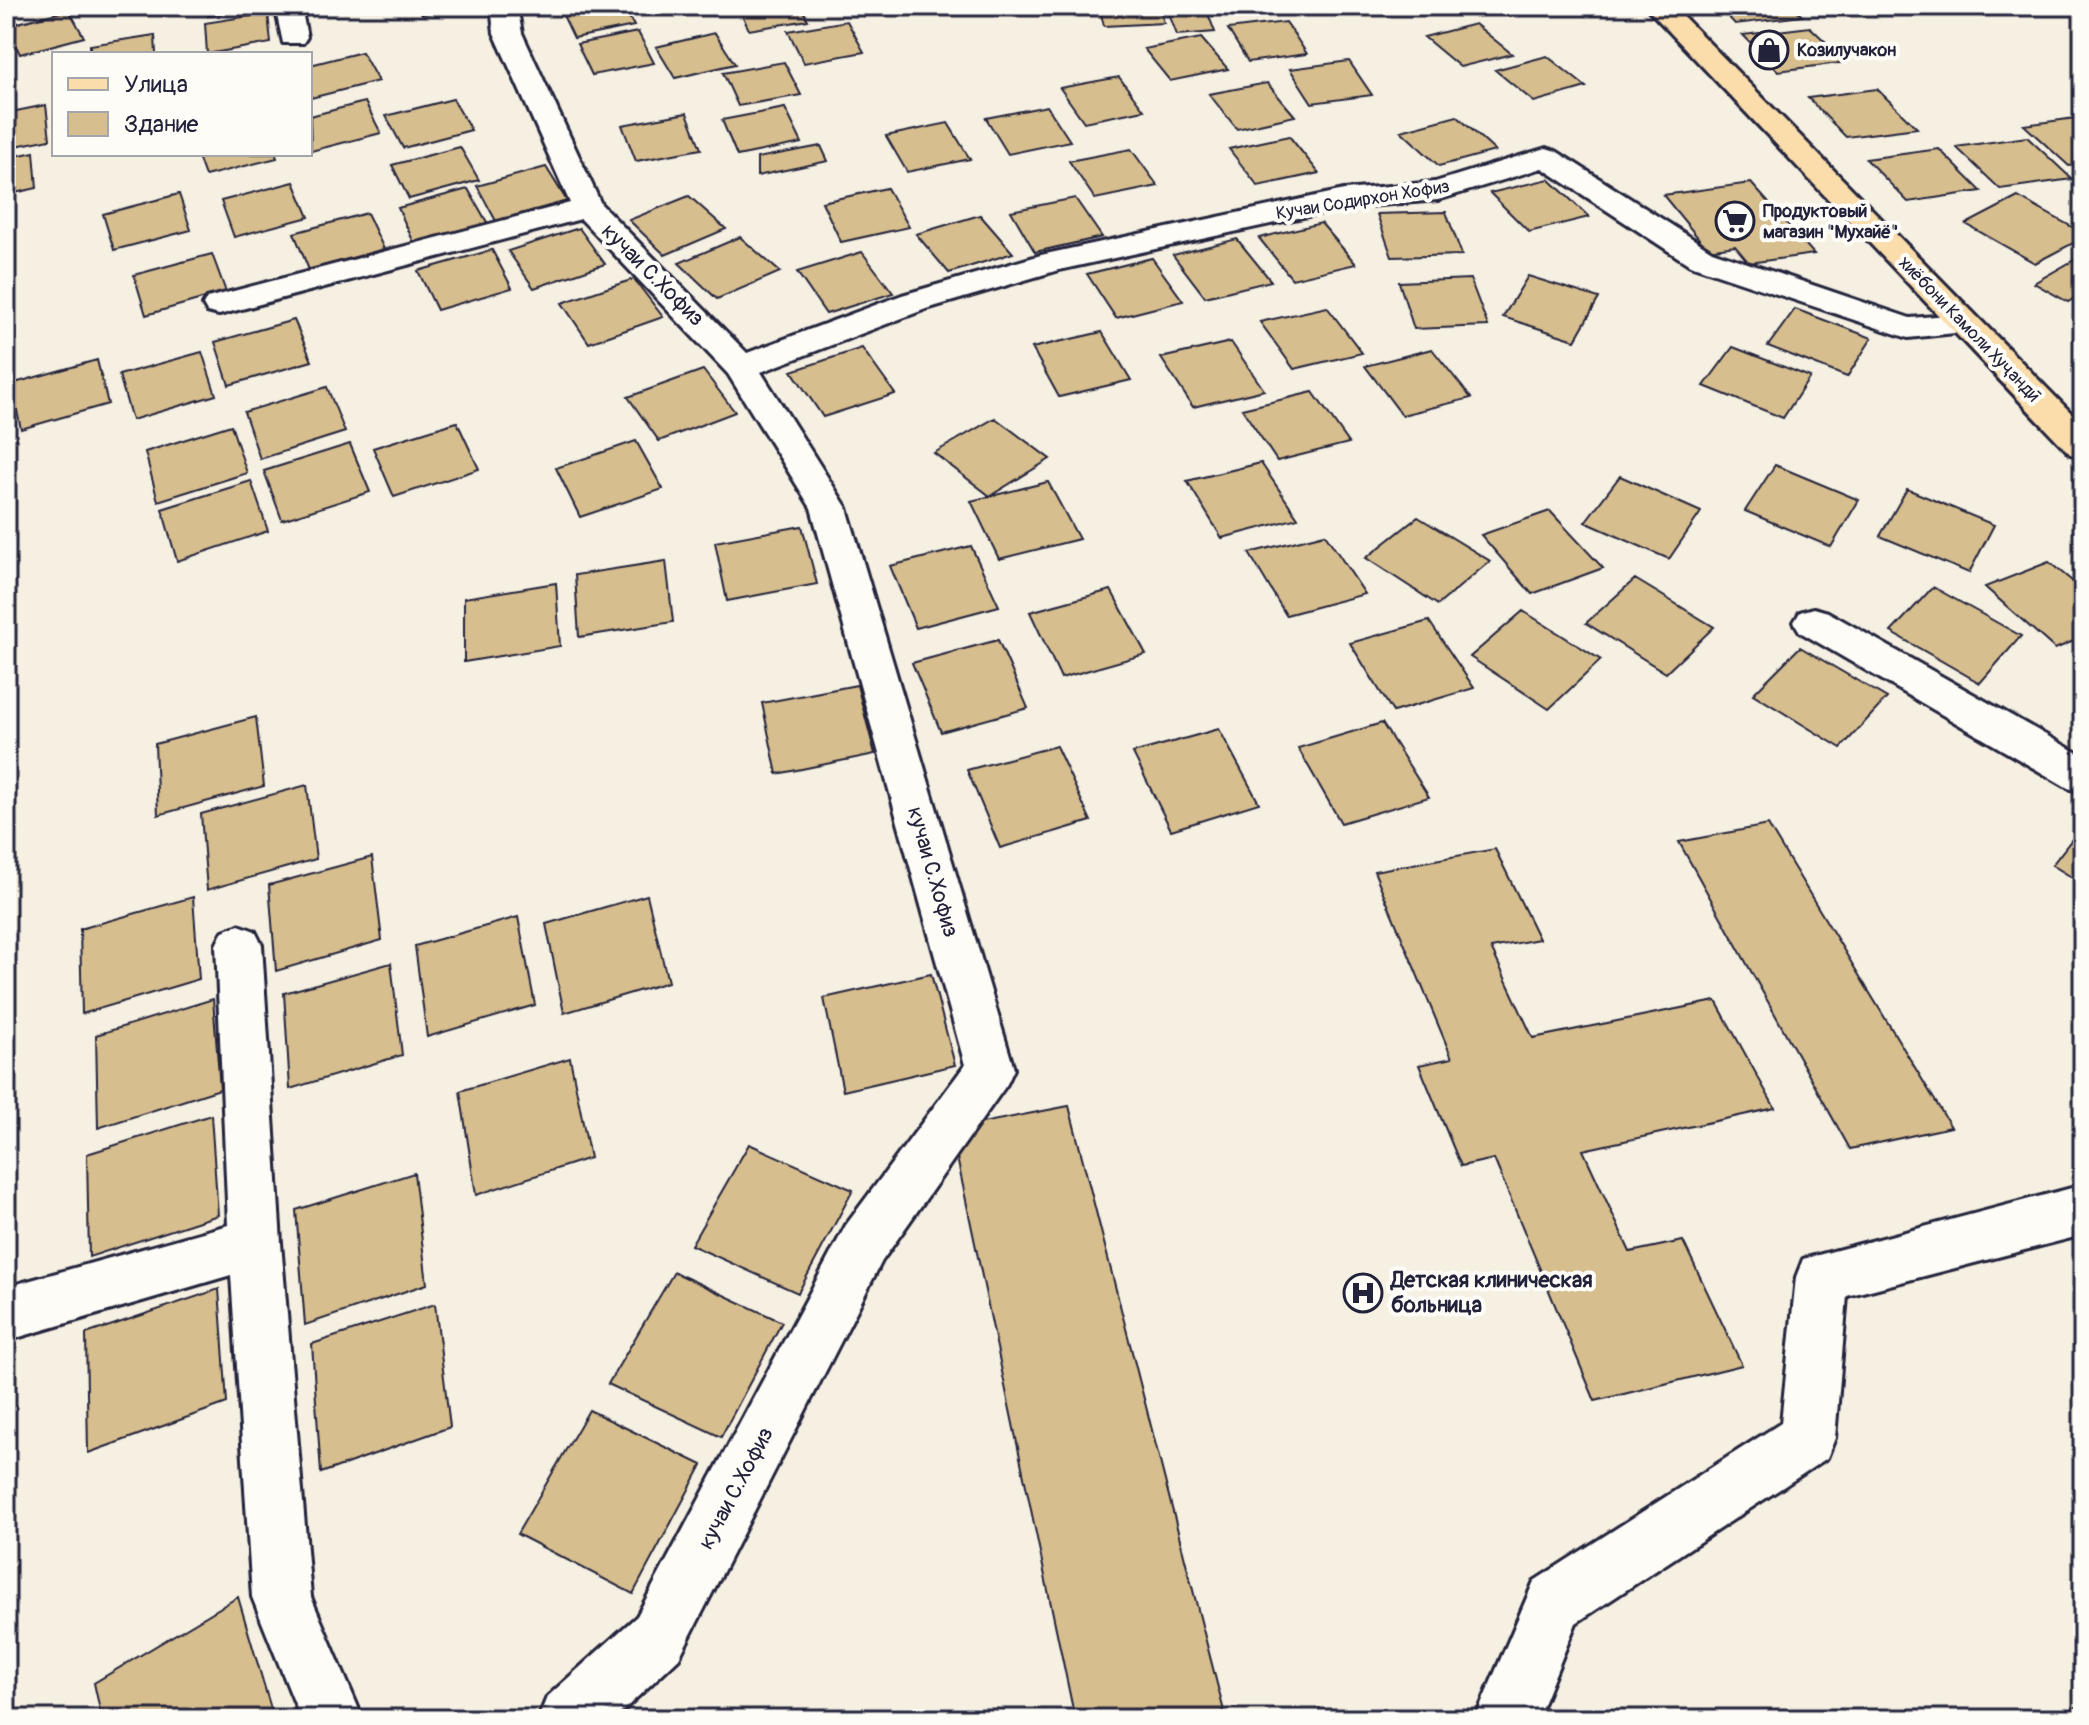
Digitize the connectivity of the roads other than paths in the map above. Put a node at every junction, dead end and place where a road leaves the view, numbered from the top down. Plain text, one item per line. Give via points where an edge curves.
1 (288, 6) edge
2 (504, 6) edge
3 (1658, 6) edge
4 (1682, 6) edge
5 (293, 37) dead end
6 (587, 208) junction
7 (219, 305) dead end
8 (1962, 324) junction
9 (741, 367) junction
10 (2083, 414) edge
11 (2083, 446) edge
12 (1814, 622) dead end
13 (2083, 776) edge
14 (239, 945) dead end
15 (2083, 1210) edge
16 (255, 1243) junction
17 (6, 1314) edge
18 (332, 1719) edge
19 (569, 1719) edge
20 (1506, 1719) edge

1 - 5 street
2 - 6 street, кучаи С.Хофиз via 508,33
3 - 8 main road, хиёбони Камоли Хуҷандӣ
4 - 10 main road, хиёбони Камоли Хуҷандӣ
6 - 7 street
6 - 9 street, кучаи С.Хофиз
8 - 9 street, Кучаи Содирхон Хофиз via 1908,328 1701,258 1546,157 1438,191 1344,199 1052,262 914,302
8 - 11 main road, хиёбони Камоли Хуҷандӣ
9 - 19 street, кучаи С.Хофиз via 829,508 990,1069 864,1243 658,1637
12 - 13 street
14 - 16 street
15 - 20 street via 1822,1277 1807,1438 1555,1602
16 - 17 street
16 - 18 street via 282,1597

